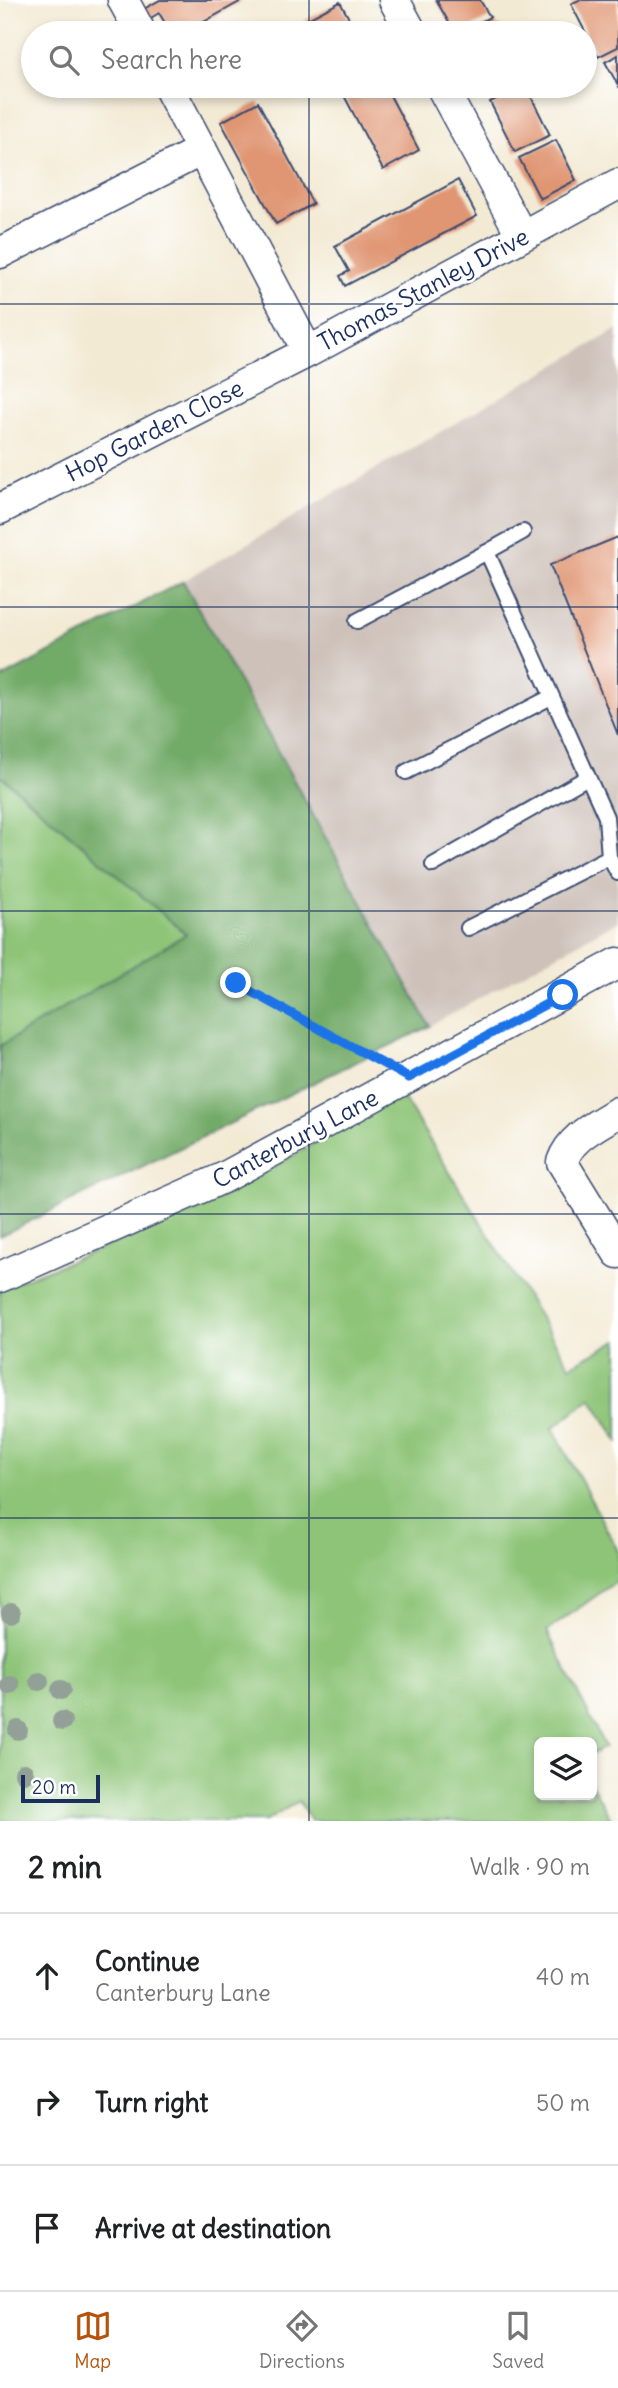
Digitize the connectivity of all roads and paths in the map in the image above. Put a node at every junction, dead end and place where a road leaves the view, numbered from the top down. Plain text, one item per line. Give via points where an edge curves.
1 (123, 0) edge
2 (394, 0) edge
3 (134, 21) edge
4 (405, 21) edge
5 (174, 98) edge
6 (447, 98) edge
7 (202, 150) junction
8 (618, 184) edge
9 (522, 236) junction
10 (0, 253) edge
11 (308, 352) junction
12 (0, 509) edge
13 (523, 532) dead end
14 (487, 552) junction
15 (357, 621) dead end
16 (551, 697) junction
17 (406, 772) dead end
18 (588, 777) junction
19 (609, 857) junction
20 (433, 865) dead end
21 (618, 873) edge
22 (468, 928) dead end
23 (618, 963) edge
24 (236, 983) dead end
25 (409, 1078) junction
26 (618, 1112) edge
27 (618, 1253) edge
28 (0, 1277) edge

1 - 3 street
2 - 4 street
5 - 7 street, Thomas Stanley Drive
6 - 9 street
7 - 10 street
7 - 11 street, Thomas Stanley Drive
8 - 9 street, Thomas Stanley Drive
9 - 11 street, Thomas Stanley Drive
11 - 12 street, Hop Garden Close
13 - 14 lane
14 - 15 lane
14 - 16 lane
16 - 17 lane
16 - 18 lane
18 - 19 lane via 606,817
18 - 20 lane
19 - 21 lane
19 - 22 lane
23 - 25 street, Canterbury Lane
24 - 25 path
25 - 28 street, Canterbury Lane via 225,1177
26 - 27 street via 578,1137 566,1148 562,1162

